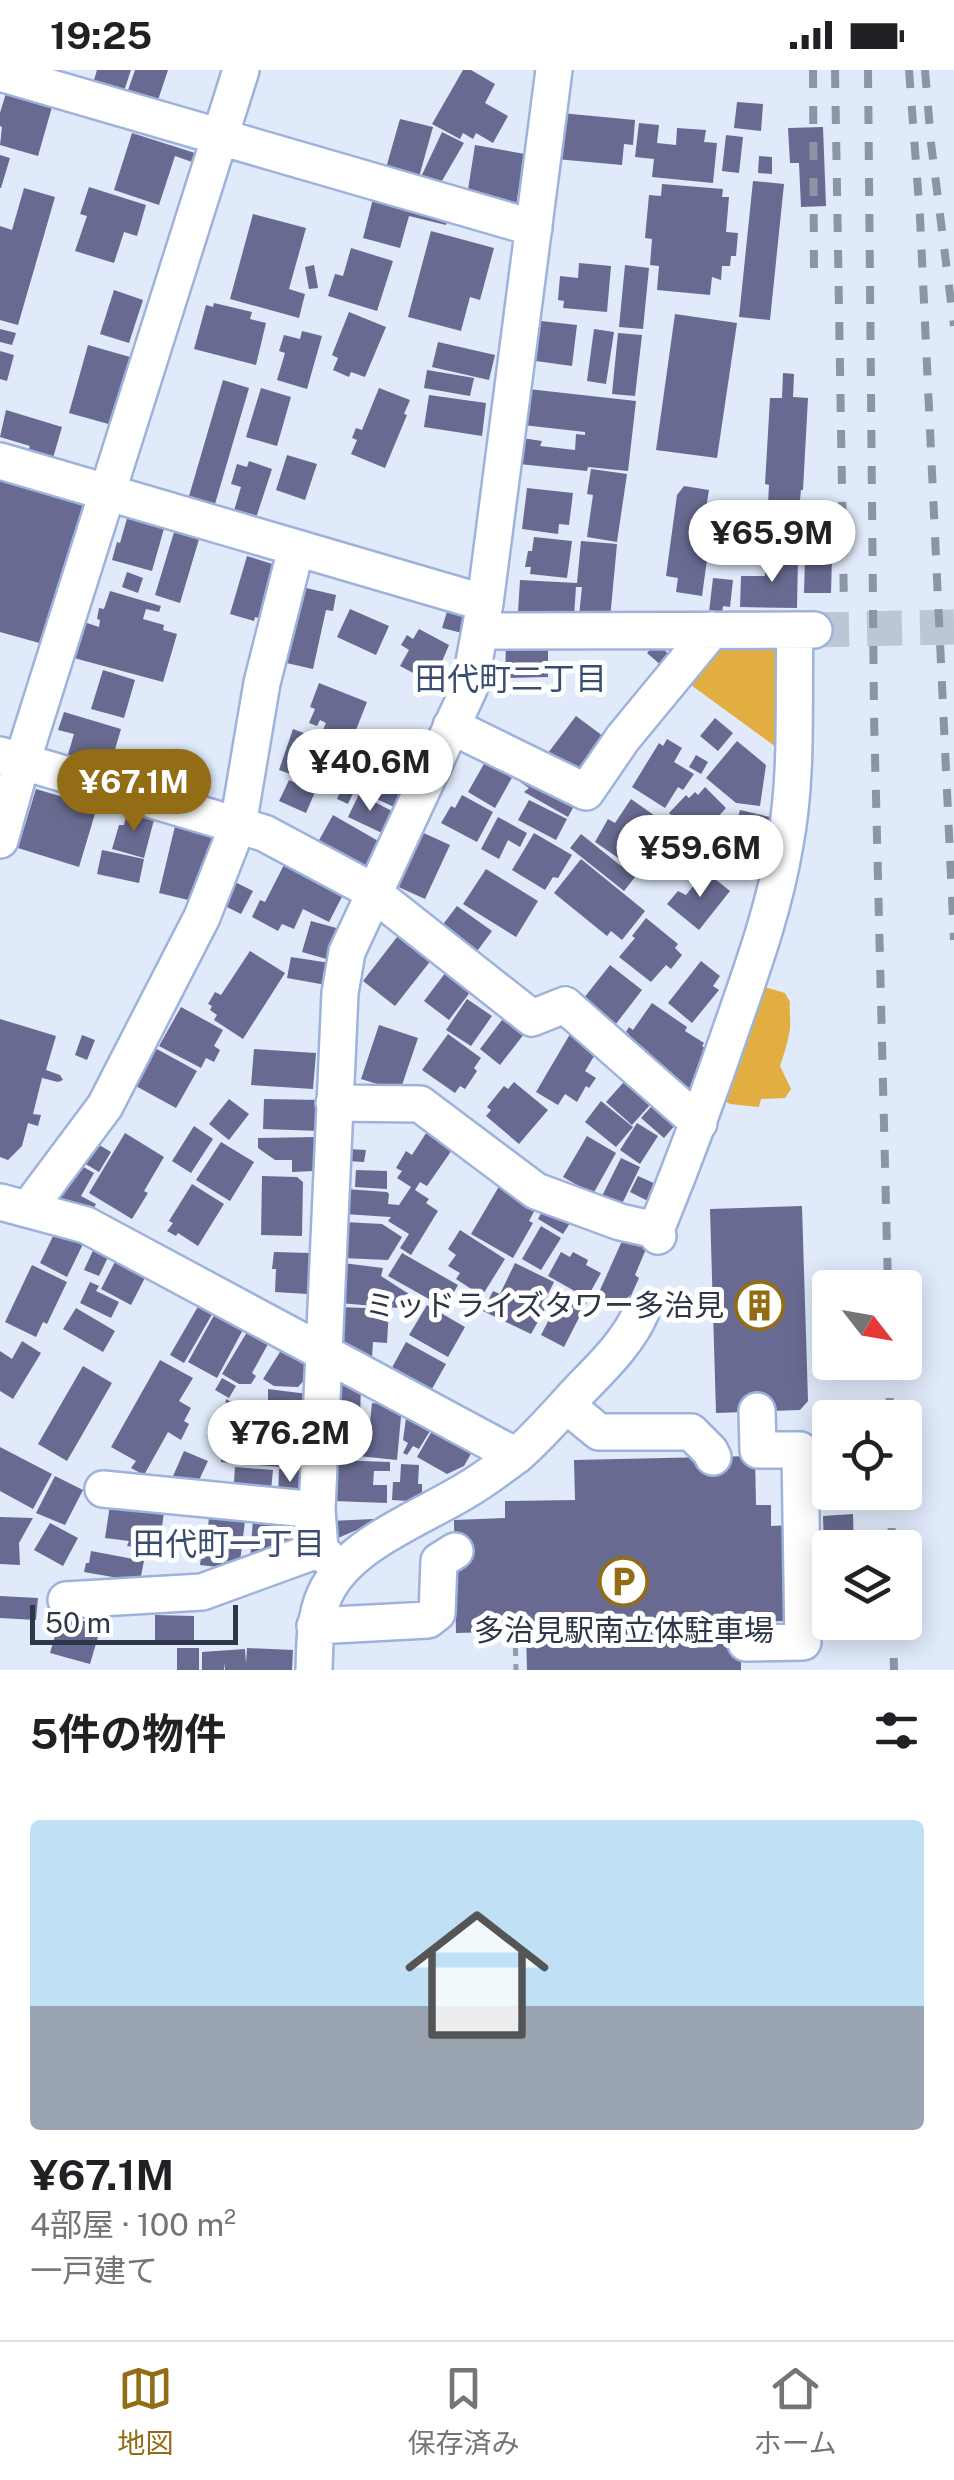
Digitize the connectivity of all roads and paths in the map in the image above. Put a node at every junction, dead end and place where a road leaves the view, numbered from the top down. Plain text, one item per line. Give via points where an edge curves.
1 (242, 70) edge
2 (554, 70) edge
3 (0, 73) edge
4 (221, 137) junction
5 (534, 228) junction
6 (0, 462) edge
7 (108, 493) junction
8 (296, 550) junction
9 (482, 617) junction
10 (712, 630) junction
11 (452, 726) junction
12 (11, 758) edge
13 (238, 826) junction
14 (0, 840) edge
15 (373, 893) junction
16 (334, 1102) junction
17 (699, 1123) junction
18 (14, 1206) edge
19 (641, 1312) dead end
20 (324, 1354) junction
21 (566, 1405) junction
22 (757, 1411) dead end
23 (712, 1454) dead end
24 (516, 1456) junction
25 (104, 1490) dead end
26 (317, 1510) junction
27 (427, 1512) junction
28 (330, 1559) junction
29 (66, 1600) dead end
30 (316, 1626) junction
31 (516, 1632) dead end
32 (747, 1645) edge
33 (314, 1670) edge
34 (516, 1670) edge

1 - 4 street
2 - 5 street
3 - 4 street
4 - 5 street
4 - 7 street
5 - 9 street
6 - 7 street
7 - 8 street
7 - 12 street
8 - 9 street
8 - 13 street via 262,683
9 - 10 street
9 - 11 street via 469,689
10 - 11 street via 586,792
10 - 17 street via 804,630 785,845 759,947
11 - 15 street
12 - 13 street
12 - 14 street
13 - 15 street via 264,833
13 - 18 street via 202,917 105,1106
15 - 16 street via 347,952
15 - 17 street via 532,1018 566,1005
16 - 17 street via 420,1104 536,1190 657,1233
16 - 20 street
18 - 20 street via 86,1225
19 - 21 street
20 - 24 street
20 - 26 street
21 - 23 street via 599,1432 691,1432
21 - 24 street
22 - 32 street via 758,1450 800,1450 803,1642
24 - 27 street
25 - 26 street
26 - 28 street
27 - 28 street
27 - 30 street via 441,1545 452,1552 439,1561 437,1613 428,1620
28 - 29 street via 202,1592
28 - 30 street
30 - 33 street
31 - 34 path

